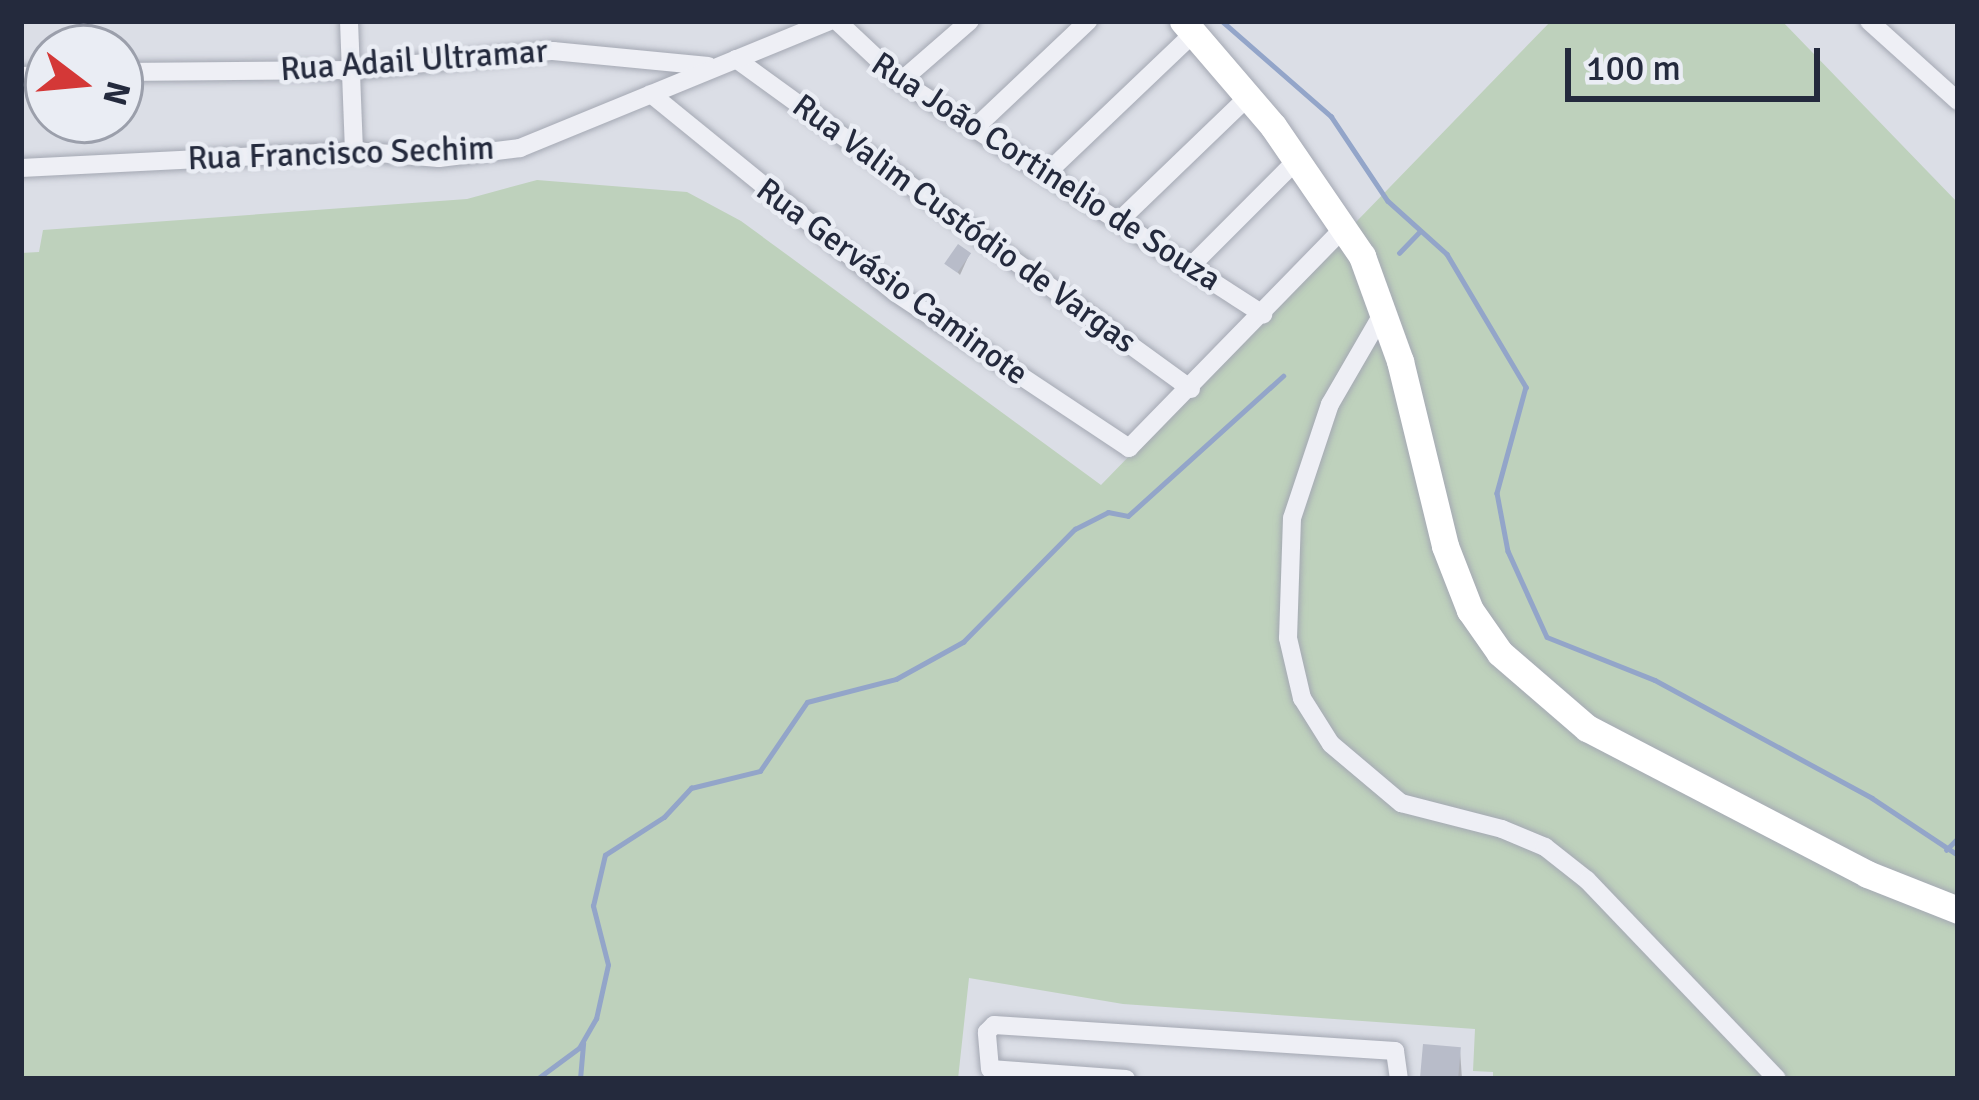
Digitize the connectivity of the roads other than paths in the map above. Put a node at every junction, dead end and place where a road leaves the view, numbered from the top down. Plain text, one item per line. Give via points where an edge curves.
1 (349, 21) edge
2 (833, 21) edge
3 (970, 21) edge
4 (1088, 21) edge
5 (1869, 21) edge
6 (1188, 27) edge
7 (736, 59) junction
8 (708, 65) junction
9 (351, 70) junction
10 (144, 72) edge
11 (901, 81) junction
12 (651, 94) junction
13 (1250, 96) junction
14 (1958, 101) edge
15 (977, 126) junction
16 (354, 151) junction
17 (1298, 159) junction
18 (21, 167) edge
19 (1049, 171) junction
20 (1120, 220) junction
21 (1346, 226) junction
22 (1191, 266) junction
23 (1384, 311) junction
24 (1263, 314) junction
25 (1191, 389) junction
26 (1958, 910) edge
27 (1126, 1079) edge
28 (1399, 1079) edge
29 (1777, 1079) edge

1 - 9 street
2 - 7 street
2 - 11 street, Rua João Cortinelio de Souza
3 - 11 street
4 - 15 street
5 - 14 street
6 - 13 street
6 - 19 street
7 - 8 street
7 - 25 street, Rua Valim Custódio de Vargas
8 - 9 street, Rua Adail Ultramar via 553,51
8 - 12 street, Rua Francisco Sechim
9 - 10 street, Rua Adail Ultramar
9 - 16 street
11 - 15 street, Rua João Cortinelio de Souza
12 - 16 street, Rua Francisco Sechim via 520,148 439,158
12 - 25 street, Rua Gervásio Caminote via 896,293 1120,446 1142,441
13 - 17 street
13 - 20 street
15 - 19 street, Rua João Cortinelio de Souza
16 - 18 street, Rua Francisco Sechim
17 - 21 street
17 - 22 street
19 - 20 street, Rua João Cortinelio de Souza
20 - 22 street, Rua João Cortinelio de Souza
21 - 23 street
21 - 24 street
22 - 24 street, Rua João Cortinelio de Souza
23 - 26 street via 1445,546 1471,610 1500,653 1587,728 1867,874
23 - 29 street via 1330,404 1292,518 1288,638 1302,698 1331,744 1401,803 1502,829 1544,847 1587,880
24 - 25 street
27 - 28 street via 989,1069 987,1032 994,1025 1387,1050 1400,1057

